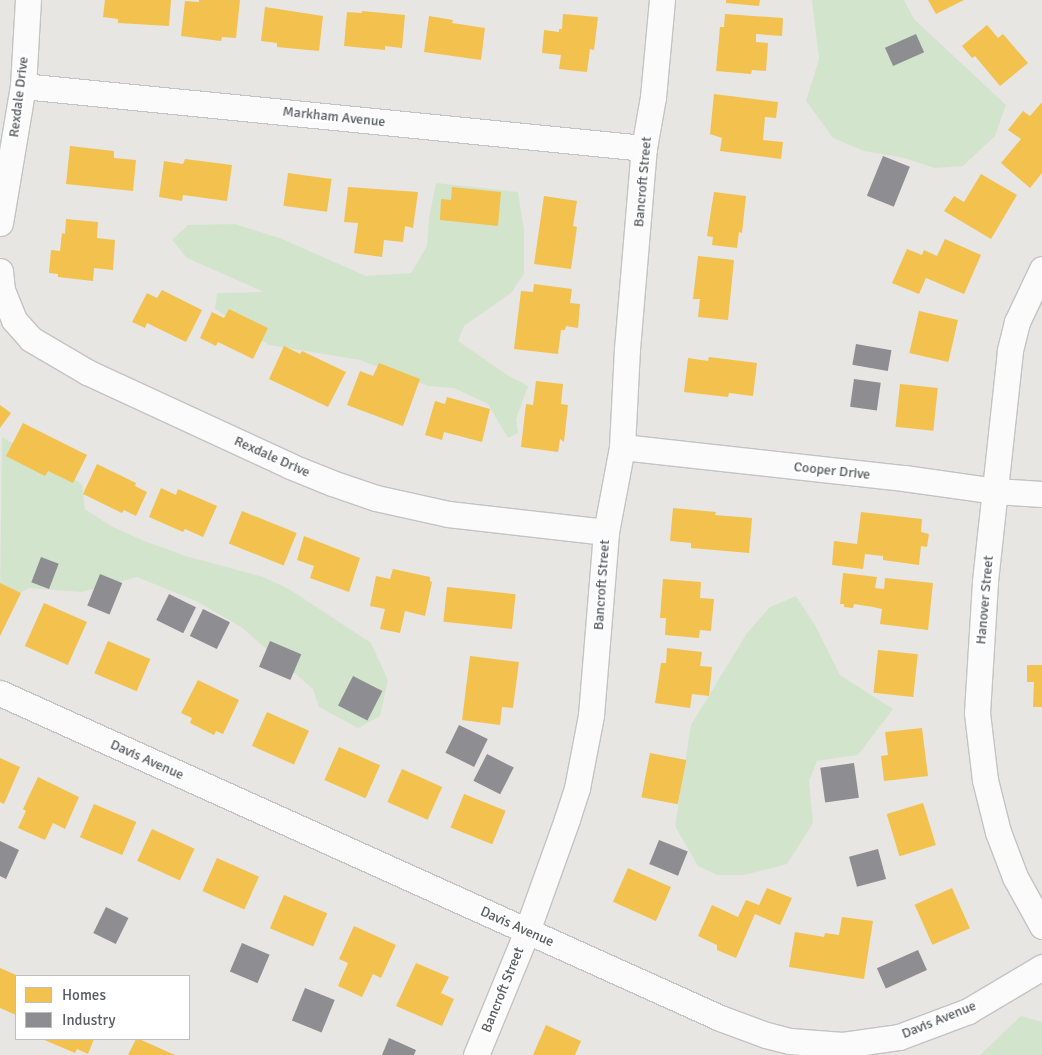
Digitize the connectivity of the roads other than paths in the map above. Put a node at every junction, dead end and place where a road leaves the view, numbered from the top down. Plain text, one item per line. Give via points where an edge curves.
1 (28, 0) edge
2 (662, 0) edge
3 (23, 86) junction
4 (644, 148) junction
5 (0, 223) edge
6 (1042, 269) edge
7 (0, 271) edge
8 (622, 448) junction
9 (995, 491) junction
10 (1042, 494) edge
11 (606, 532) junction
12 (0, 693) edge
13 (1042, 926) edge
14 (527, 931) junction
15 (1042, 967) edge
16 (476, 1055) edge

1 - 3 street, Rexdale Drive
2 - 4 street, Bancroft Street via 653,97
3 - 4 street, Markham Avenue
3 - 5 street, Rexdale Drive
4 - 8 street, Bancroft Street
6 - 9 street, Hanover Street via 1017,322 1010,351
7 - 11 street, Rexdale Drive via 2,290 14,320 31,338 87,372 290,466 376,498 448,514
8 - 9 street, Cooper Drive
8 - 11 street, Bancroft Street
9 - 10 street, Cooper Drive
9 - 13 street, Hanover Street via 985,582 978,723 985,780 998,832 1015,877
11 - 14 street, Bancroft Street via 591,715 577,788
12 - 14 street, Davis Avenue
14 - 15 street, Davis Avenue via 744,1028 815,1044 874,1042 924,1030 968,1011
14 - 16 street, Bancroft Street

